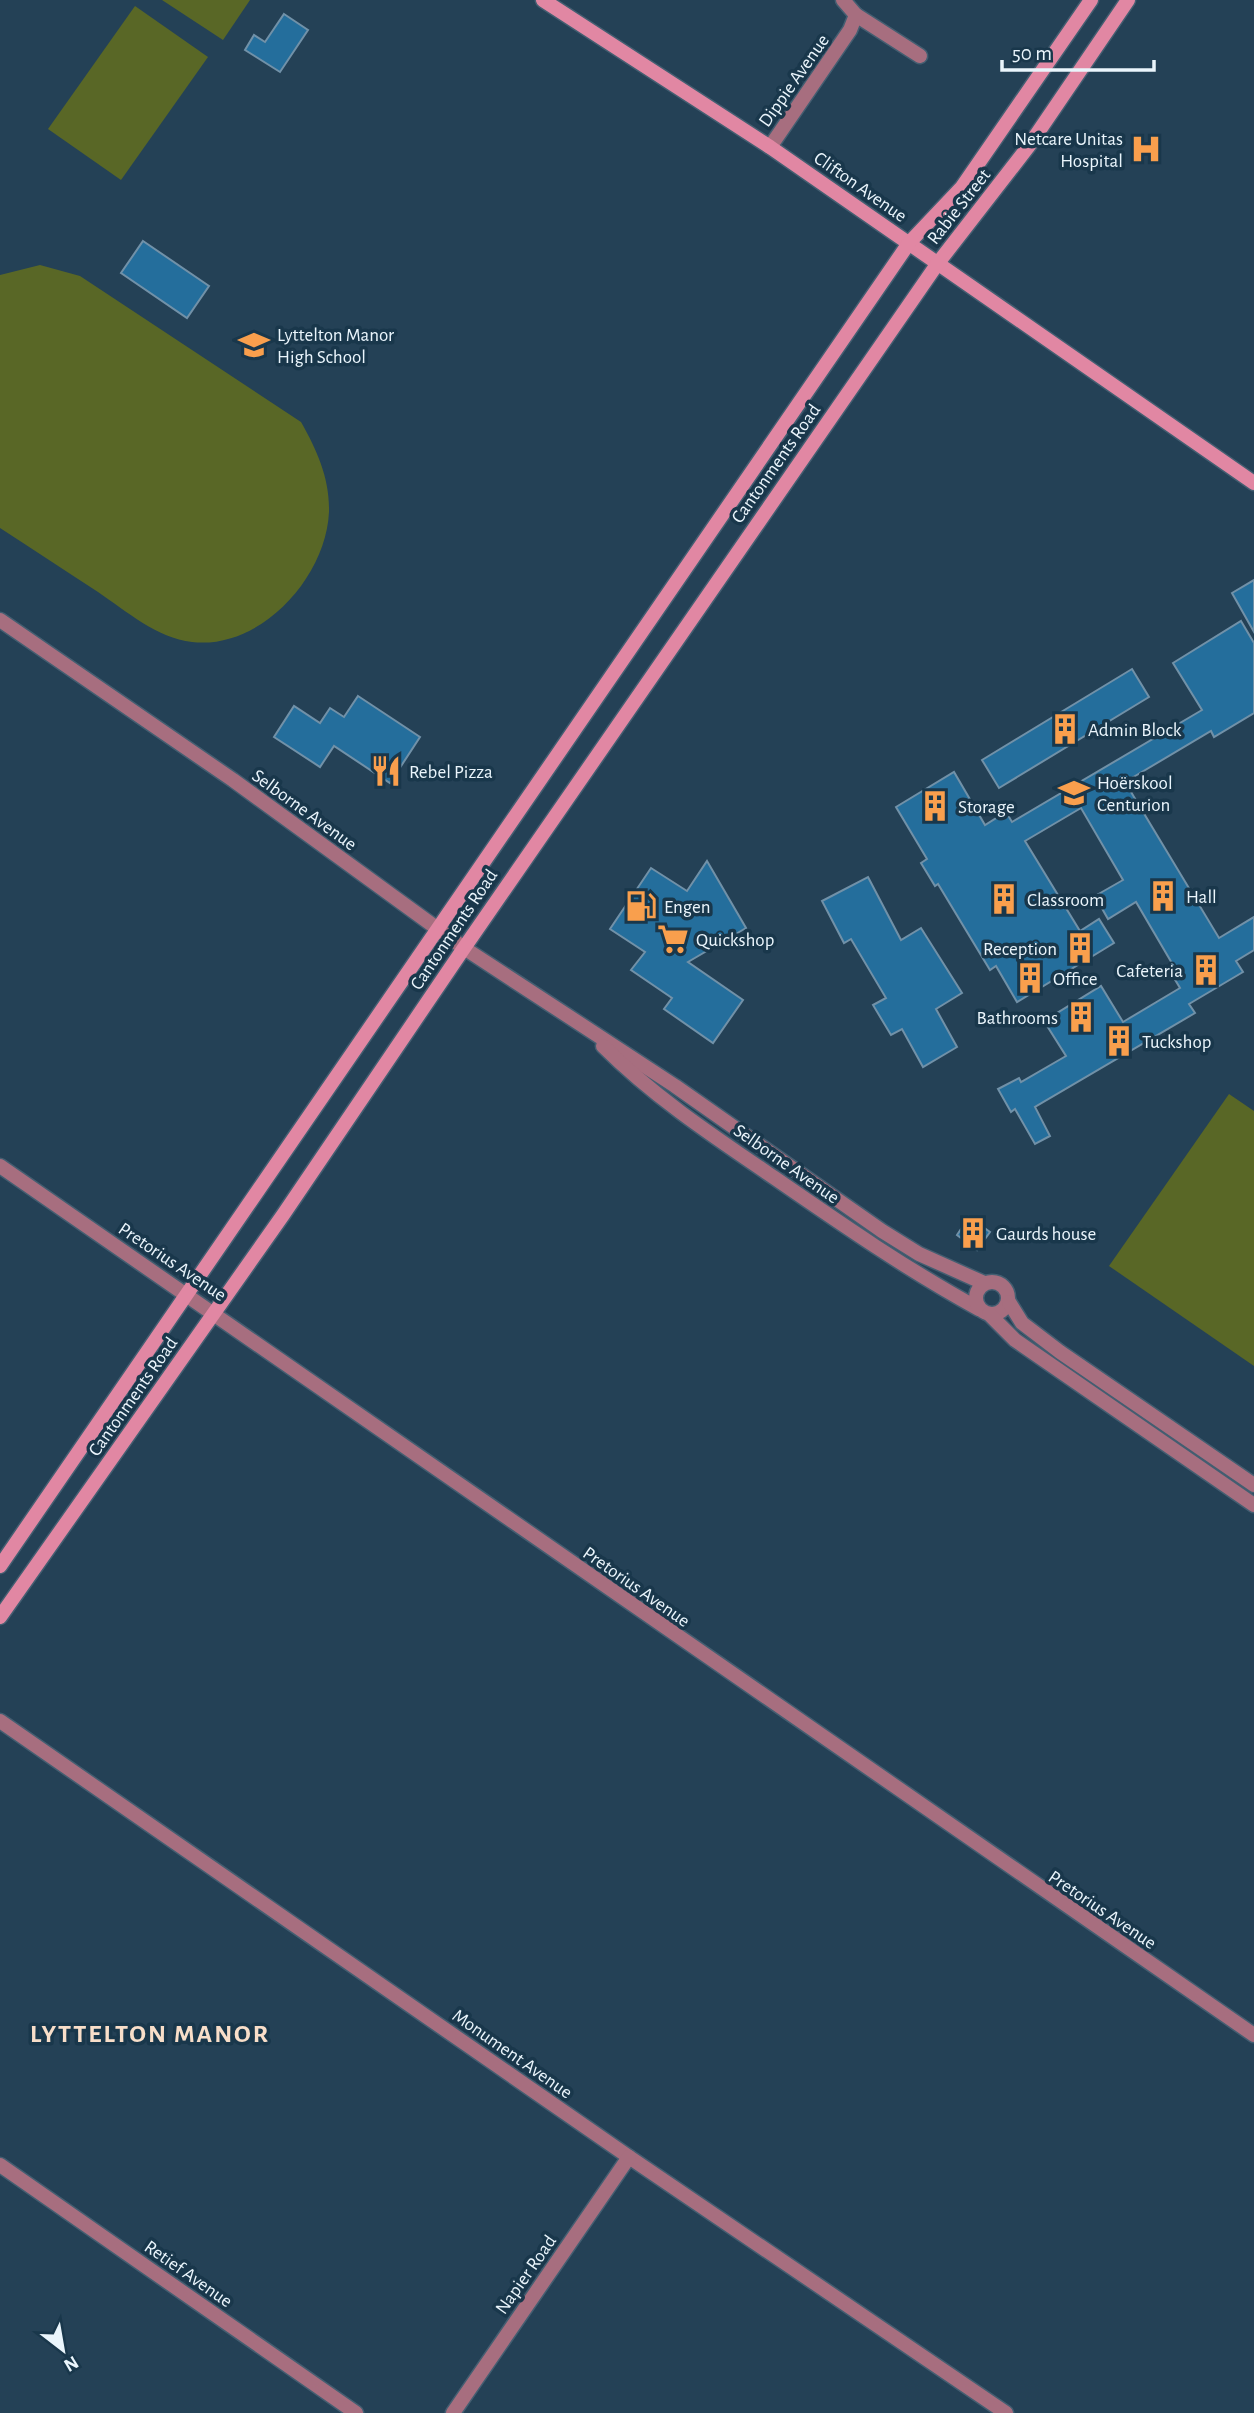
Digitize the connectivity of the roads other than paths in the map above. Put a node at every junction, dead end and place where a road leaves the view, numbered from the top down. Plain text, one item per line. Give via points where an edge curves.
1 (543, 0) edge
2 (843, 0) edge
3 (1091, 0) edge
4 (1128, 0) edge
5 (856, 15) junction
6 (920, 56) dead end
7 (770, 147) junction
8 (909, 243) junction
9 (938, 263) junction
10 (1254, 483) edge
11 (0, 620) edge
12 (438, 929) junction
13 (464, 948) junction
14 (642, 1073) junction
15 (0, 1166) edge
16 (984, 1283) junction
17 (187, 1293) junction
18 (1009, 1302) junction
19 (214, 1311) junction
20 (984, 1311) junction
21 (1254, 1485) edge
22 (1254, 1505) edge
23 (0, 1566) edge
24 (0, 1617) edge
25 (0, 1721) edge
26 (1254, 2035) edge
27 (629, 2157) junction
28 (0, 2165) edge
29 (356, 2413) edge
30 (453, 2413) edge
31 (1006, 2413) edge

1 - 7 main road, Clifton Avenue
2 - 5 street
3 - 8 main road, Rabie Street via 962,187
4 - 9 main road, Rabie Street via 1028,147
5 - 6 street
5 - 7 street, Dippie Avenue via 843,42
7 - 8 main road, Clifton Avenue
8 - 9 main road, Clifton Avenue
8 - 12 main road, Cantonments Road
9 - 10 main road, Clifton Avenue
9 - 13 main road, Cantonments Road
11 - 12 street, Selborne Avenue via 233,780
12 - 13 street, Selborne Avenue
12 - 17 main road, Cantonments Road
13 - 14 street, Selborne Avenue
13 - 19 main road, Cantonments Road
14 - 16 street, Selborne Avenue via 919,1254
14 - 20 street, Selborne Avenue via 831,1217
15 - 17 street, Pretorius Avenue
16 - 18 street via 1005,1286
16 - 20 street via 975,1300
17 - 19 street, Pretorius Avenue
17 - 23 main road, Cantonments Road
18 - 20 street via 997,1314
18 - 21 street via 1022,1323 1060,1352
19 - 24 main road, Cantonments Road
19 - 26 street, Pretorius Avenue via 823,1740
20 - 22 street, Selborne Avenue via 1016,1340
25 - 27 street, Monument Avenue
27 - 30 street, Napier Road
27 - 31 street, Monument Avenue
28 - 29 street, Retief Avenue

